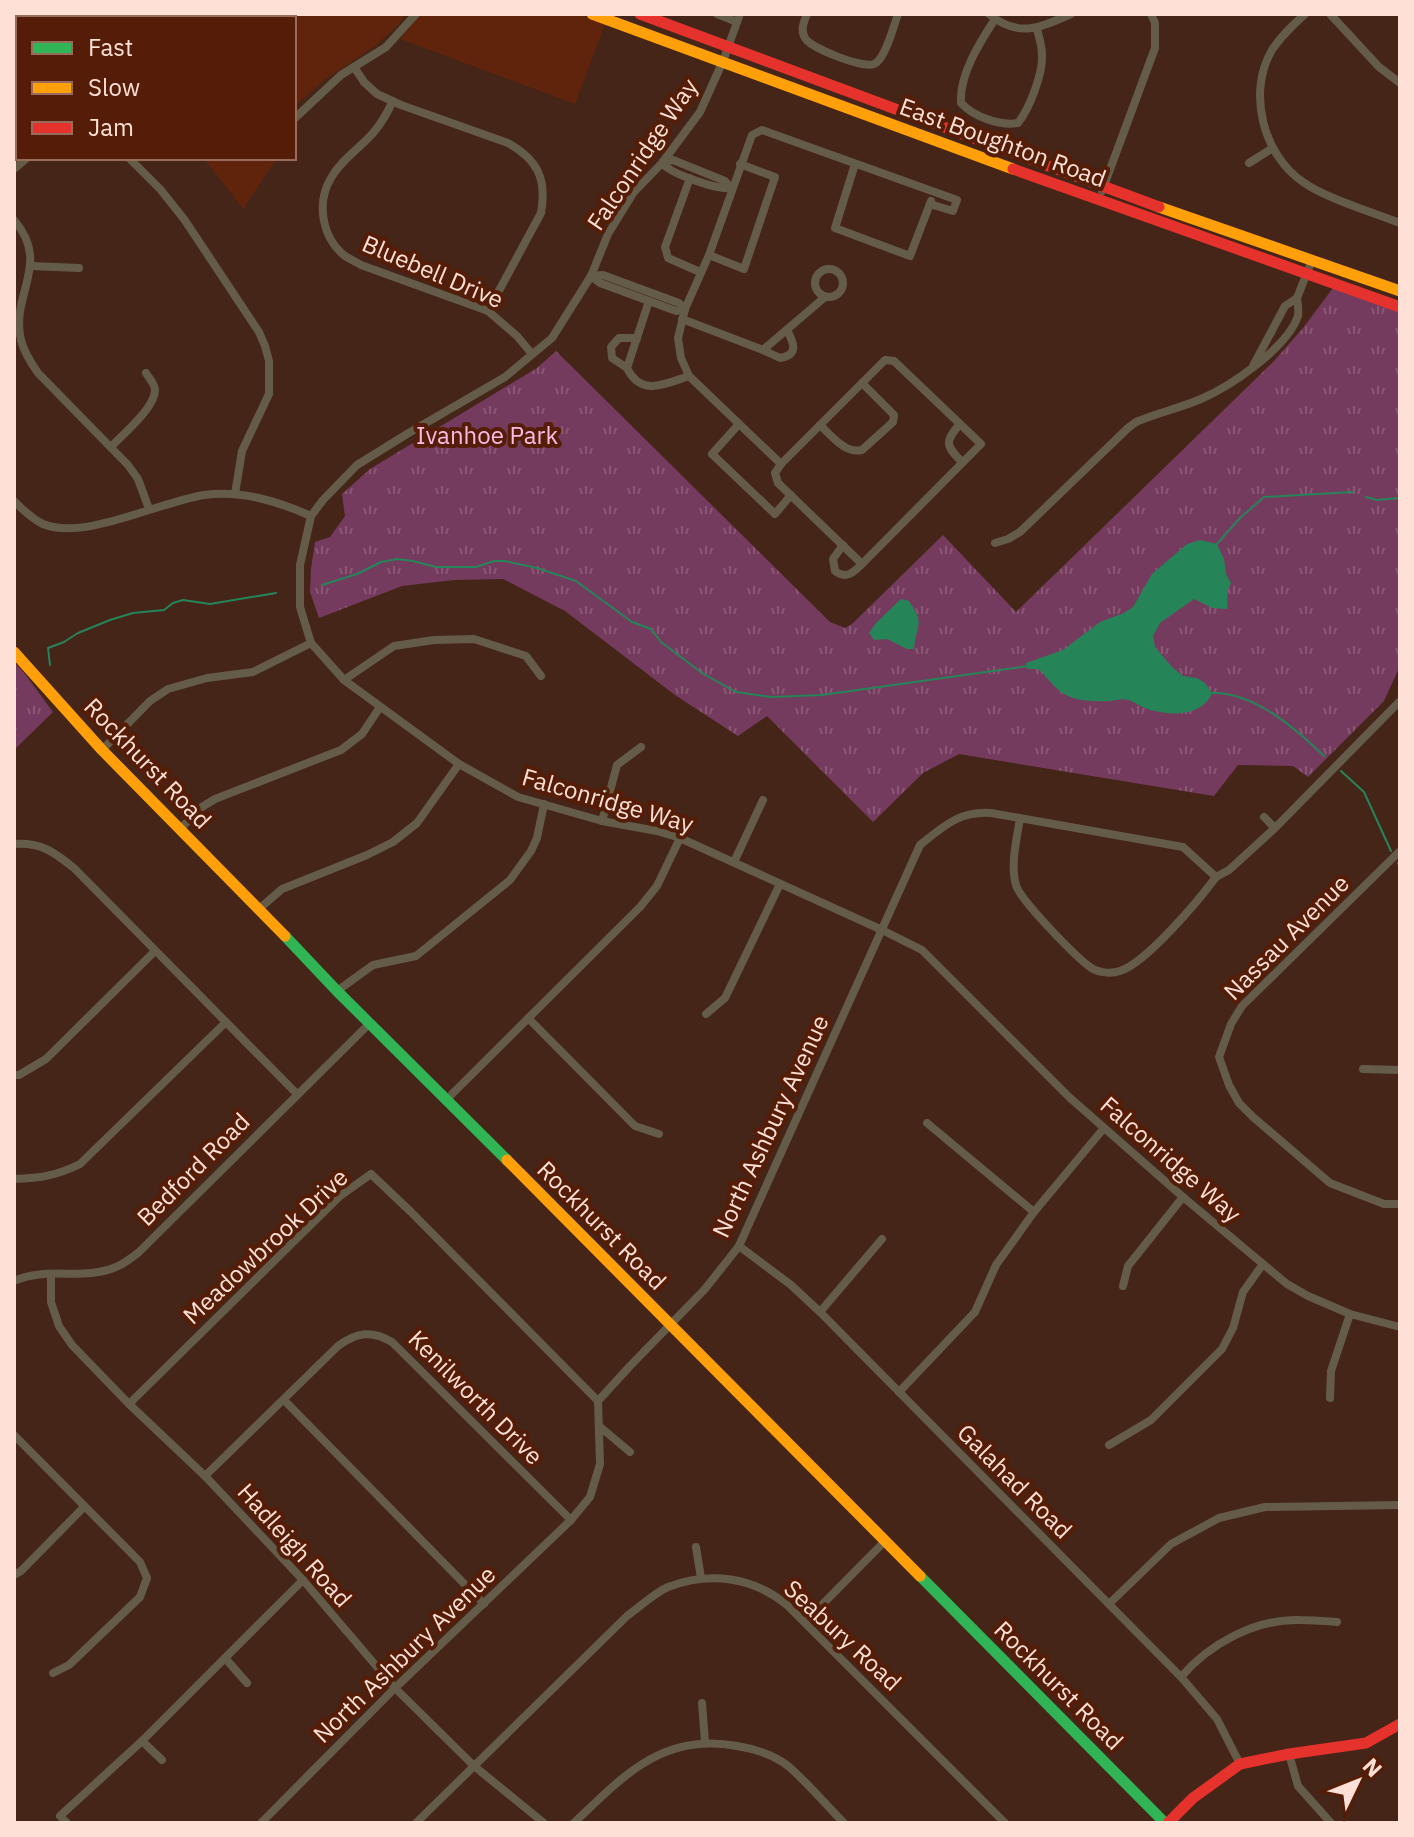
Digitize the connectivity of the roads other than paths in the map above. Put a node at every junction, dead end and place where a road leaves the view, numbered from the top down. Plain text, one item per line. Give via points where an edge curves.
1 (416, 14) edge
2 (592, 14) edge
3 (640, 14) edge
4 (717, 14) edge
5 (807, 14) edge
6 (898, 14) edge
7 (1071, 14) edge
8 (1151, 14) edge
9 (1305, 14) edge
10 (1330, 14) edge
11 (992, 16) edge
12 (738, 18) edge
13 (1037, 29) junction
14 (728, 47) junction
15 (723, 61) junction
16 (354, 67) junction
17 (1400, 83) edge
18 (393, 101) junction
19 (296, 117) edge
20 (1273, 148) junction
21 (131, 160) edge
22 (662, 163) junction
23 (1249, 163) dead end
24 (740, 164) junction
25 (855, 164) junction
26 (690, 178) junction
27 (1103, 187) junction
28 (731, 188) junction
29 (934, 193) junction
30 (1098, 200) junction
31 (930, 204) junction
32 (14, 220) edge
33 (1400, 223) edge
34 (709, 255) junction
35 (1312, 260) junction
36 (31, 266) junction
37 (79, 268) dead end
38 (700, 272) junction
39 (1306, 274) junction
40 (591, 276) junction
41 (1400, 291) edge
42 (825, 297) dead end
43 (1297, 298) junction
44 (649, 301) junction
45 (1400, 307) edge
46 (685, 309) junction
47 (488, 311) junction
48 (682, 319) junction
49 (787, 330) junction
50 (637, 338) junction
51 (763, 350) junction
52 (532, 354) junction
53 (1253, 366) junction
54 (627, 368) junction
55 (146, 373) dead end
56 (689, 376) junction
57 (862, 383) junction
58 (739, 424) junction
59 (960, 424) junction
60 (820, 425) junction
61 (111, 447) junction
62 (962, 462) junction
63 (781, 464) junction
64 (235, 494) junction
65 (791, 495) junction
66 (14, 501) edge
67 (149, 509) junction
68 (311, 516) junction
69 (995, 543) dead end
70 (843, 545) junction
71 (862, 564) junction
72 (311, 643) junction
73 (14, 652) edge
74 (541, 676) dead end
75 (344, 680) junction
76 (1400, 701) edge
77 (380, 707) junction
78 (641, 747) dead end
79 (102, 750) junction
80 (459, 764) junction
81 (763, 800) dead end
82 (544, 804) junction
83 (1264, 817) dead end
84 (1020, 818) junction
85 (602, 821) junction
86 (1275, 828) junction
87 (180, 829) junction
88 (680, 838) junction
89 (14, 844) edge
90 (1400, 851) edge
91 (734, 862) junction
92 (1216, 877) junction
93 (780, 884) junction
94 (259, 909) junction
95 (882, 930) junction
96 (155, 951) junction
97 (337, 991) junction
98 (706, 1014) dead end
99 (528, 1018) junction
100 (226, 1022) junction
101 (370, 1023) junction
102 (1363, 1069) dead end
103 (1400, 1070) edge
104 (14, 1075) edge
105 (297, 1094) junction
106 (447, 1099) junction
107 (927, 1123) dead end
108 (1104, 1128) junction
109 (659, 1134) dead end
110 (14, 1179) edge
111 (1183, 1197) junction
112 (1400, 1204) edge
113 (1034, 1212) junction
114 (882, 1239) dead end
115 (739, 1246) junction
116 (1263, 1264) junction
117 (51, 1275) junction
118 (14, 1281) edge
119 (1123, 1286) dead end
120 (820, 1312) junction
121 (1350, 1314) junction
122 (671, 1325) junction
123 (1400, 1327) edge
124 (899, 1392) junction
125 (1330, 1398) dead end
126 (284, 1400) junction
127 (598, 1401) junction
128 (129, 1404) junction
129 (599, 1426) junction
130 (14, 1435) edge
131 (1109, 1445) dead end
132 (630, 1452) dead end
133 (205, 1476) junction
134 (1400, 1505) edge
135 (84, 1507) junction
136 (571, 1520) junction
137 (885, 1541) junction
138 (696, 1547) dead end
139 (14, 1575) edge
140 (701, 1578) junction
141 (303, 1580) junction
142 (484, 1604) junction
143 (1109, 1604) junction
144 (805, 1622) junction
145 (1337, 1622) dead end
146 (225, 1658) junction
147 (53, 1673) dead end
148 (1181, 1677) junction
149 (247, 1683) dead end
150 (395, 1688) junction
151 (702, 1703) dead end
152 (1400, 1724) edge
153 (142, 1741) junction
154 (705, 1742) junction
155 (1289, 1754) junction
156 (162, 1760) dead end
157 (1240, 1764) junction
158 (474, 1766) junction
159 (67, 1823) edge
160 (261, 1823) edge
161 (416, 1823) edge
162 (544, 1823) edge
163 (574, 1823) edge
164 (844, 1823) edge
165 (1005, 1823) edge
166 (1166, 1823) edge
167 (1331, 1823) edge

1 - 16 street via 386,47
2 - 15 street, East Boughton Road
3 - 14 street, East Boughton Road
4 - 12 street
5 - 6 street via 802,26 805,39 864,65 882,58
7 - 13 street
8 - 27 street via 1155,48
9 - 20 street via 1270,53 1263,76 1262,121
10 - 17 street
11 - 13 street via 1016,29
11 - 13 street via 960,91 961,103 969,112 1007,125 1026,114 1041,68
12 - 14 street, Falconridge Way
14 - 15 street, Falconridge Way
14 - 27 street, East Boughton Road
15 - 22 street, Falconridge Way via 700,112
15 - 30 street, East Boughton Road
16 - 18 street via 377,94
16 - 19 street
18 - 47 street via 508,143 523,152 542,179 541,213
18 - 47 street, Bluebell Drive via 375,131 331,177 322,211 326,228 334,244 361,265
20 - 23 street
20 - 33 street via 1303,182
21 - 64 street via 184,219 265,346 269,394 242,451
22 - 26 street
22 - 28 street via 673,160
22 - 40 street, Falconridge Way via 634,192 608,234
24 - 25 street via 752,135 762,130
24 - 28 street
24 - 34 street via 775,177 744,269
25 - 29 street
25 - 31 street via 835,228 910,256
26 - 28 street
26 - 38 street via 665,247 668,258
27 - 30 street
27 - 35 street, East Boughton Road
28 - 34 street
29 - 31 street
29 - 31 street via 957,200 953,211
30 - 39 street, East Boughton Road
32 - 36 street via 31,248
34 - 38 street
35 - 39 street
35 - 41 street, East Boughton Road
36 - 37 street
36 - 61 street via 20,325 28,358
38 - 46 street
39 - 43 street
39 - 45 street, East Boughton Road
40 - 44 street
40 - 46 street via 603,275
40 - 52 street, Falconridge Way via 552,338
42 - 49 street
43 - 53 street via 1285,306
43 - 53 street via 1293,326 1276,350
44 - 46 street
44 - 50 street
46 - 48 street
47 - 52 street, Bluebell Drive
48 - 51 street
48 - 56 street via 678,338
49 - 51 street
49 - 51 street via 794,343 789,355 780,358
50 - 54 street
50 - 54 street via 619,338 611,347 612,358
52 - 68 street, Falconridge Way via 505,377 357,465
53 - 69 street via 1222,389 1128,428 1020,532
54 - 56 street via 643,386
55 - 61 street via 155,390 152,401
56 - 58 street
57 - 59 street via 885,360 894,361
57 - 60 street
57 - 60 street via 894,415 893,422 857,452
58 - 63 street
58 - 65 street via 712,454 775,514
59 - 62 street via 948,442
59 - 62 street via 981,444
60 - 63 street
61 - 67 street via 138,479
62 - 71 street
63 - 65 street via 775,473 778,483
64 - 67 street via 204,495
64 - 68 street
65 - 70 street
66 - 67 street via 43,524 65,529
68 - 72 street, Falconridge Way via 300,565 300,607
70 - 71 street
70 - 71 street via 833,559 835,571 850,575
72 - 75 street, Falconridge Way
72 - 79 street via 253,672 168,689
73 - 79 street, Rockhurst Road
74 - 75 street via 526,656 474,639 394,646
75 - 77 street, Falconridge Way
76 - 86 street
77 - 80 street, Falconridge Way
77 - 87 street via 362,734 341,750 215,799
78 - 85 street via 617,765
79 - 87 street, Rockhurst Road
80 - 82 street, Falconridge Way via 518,797
80 - 94 street via 417,823 393,842 282,889
81 - 91 street
82 - 85 street, Falconridge Way
82 - 97 street via 537,838 510,880 416,956 373,965
83 - 86 street
84 - 92 street, North Ashbury Avenue via 1183,847
84 - 92 street via 1016,887 1080,958 1100,972 1121,971 1137,962
84 - 95 street, North Ashbury Avenue via 977,813 938,830 920,845
85 - 88 street, Falconridge Way
86 - 92 street
87 - 94 street, Rockhurst Road
88 - 91 street, Falconridge Way
88 - 99 street via 649,897
89 - 96 street via 49,848
90 - 112 street, Nassau Avenue via 1242,1006 1219,1057 1239,1103 1330,1183 1384,1204
91 - 93 street, Falconridge Way
93 - 95 street, Falconridge Way
93 - 98 street via 725,998
94 - 97 street, Rockhurst Road
95 - 108 street, Falconridge Way via 929,956
95 - 115 street, North Ashbury Avenue
96 - 100 street
96 - 104 street via 46,1059
97 - 101 street, Rockhurst Road
99 - 106 street
99 - 109 street via 635,1126
100 - 105 street
100 - 110 street via 80,1164 60,1174
101 - 105 street, Bedford Road
101 - 106 street, Rockhurst Road
102 - 103 street
105 - 117 street, Bedford Road via 138,1253 118,1267 96,1273
106 - 122 street, Rockhurst Road
107 - 113 street
108 - 111 street, Falconridge Way
108 - 113 street
111 - 116 street, Falconridge Way
111 - 119 street via 1128,1266
113 - 124 street via 996,1265 975,1312
114 - 120 street
115 - 120 street, Galahad Road
115 - 122 street, North Ashbury Avenue
116 - 121 street, Falconridge Way via 1287,1284
116 - 131 street via 1243,1292 1222,1349 1151,1420
117 - 118 street, Bedford Road
117 - 128 street, Hadleigh Road via 51,1302 64,1336
120 - 124 street, Galahad Road
121 - 123 street, Falconridge Way
121 - 125 street via 1331,1371
122 - 127 street, North Ashbury Avenue
122 - 137 street, Rockhurst Road
124 - 143 street, Galahad Road
126 - 133 street, Kenilworth Drive
126 - 136 street, Kenilworth Drive via 348,1338 367,1332 383,1336
126 - 142 street
127 - 128 street, Meadowbrook Drive via 371,1174 340,1196
127 - 129 street, North Ashbury Avenue
128 - 133 street, Hadleigh Road
129 - 132 street
129 - 136 street, North Ashbury Avenue via 600,1464 590,1497
130 - 135 street
133 - 141 street, Hadleigh Road
134 - 143 street via 1265,1507 1219,1518 1171,1544
135 - 139 street
135 - 147 street via 140,1562 147,1578 140,1597 69,1665
136 - 142 street, North Ashbury Avenue
137 - 144 street
137 - 166 street, Rockhurst Road
138 - 140 street
140 - 144 street, Seabury Road via 761,1588
140 - 158 street, Seabury Road via 666,1588 627,1616
141 - 146 street
141 - 150 street, Hadleigh Road
142 - 150 street, North Ashbury Avenue
143 - 148 street, Galahad Road
144 - 165 street, Seabury Road
145 - 148 street via 1296,1619 1248,1630 1211,1650
146 - 149 street
146 - 153 street
148 - 157 street, Galahad Road via 1217,1719
150 - 158 street, Hadleigh Road
150 - 160 street, North Ashbury Avenue
151 - 154 street
152 - 155 street via 1366,1743
153 - 156 street
153 - 159 street via 60,1816
154 - 163 street via 648,1759
154 - 164 street via 754,1750 788,1766
155 - 157 street
155 - 167 street via 1298,1786
157 - 166 street
158 - 161 street, Seabury Road
158 - 162 street, Hadleigh Road

